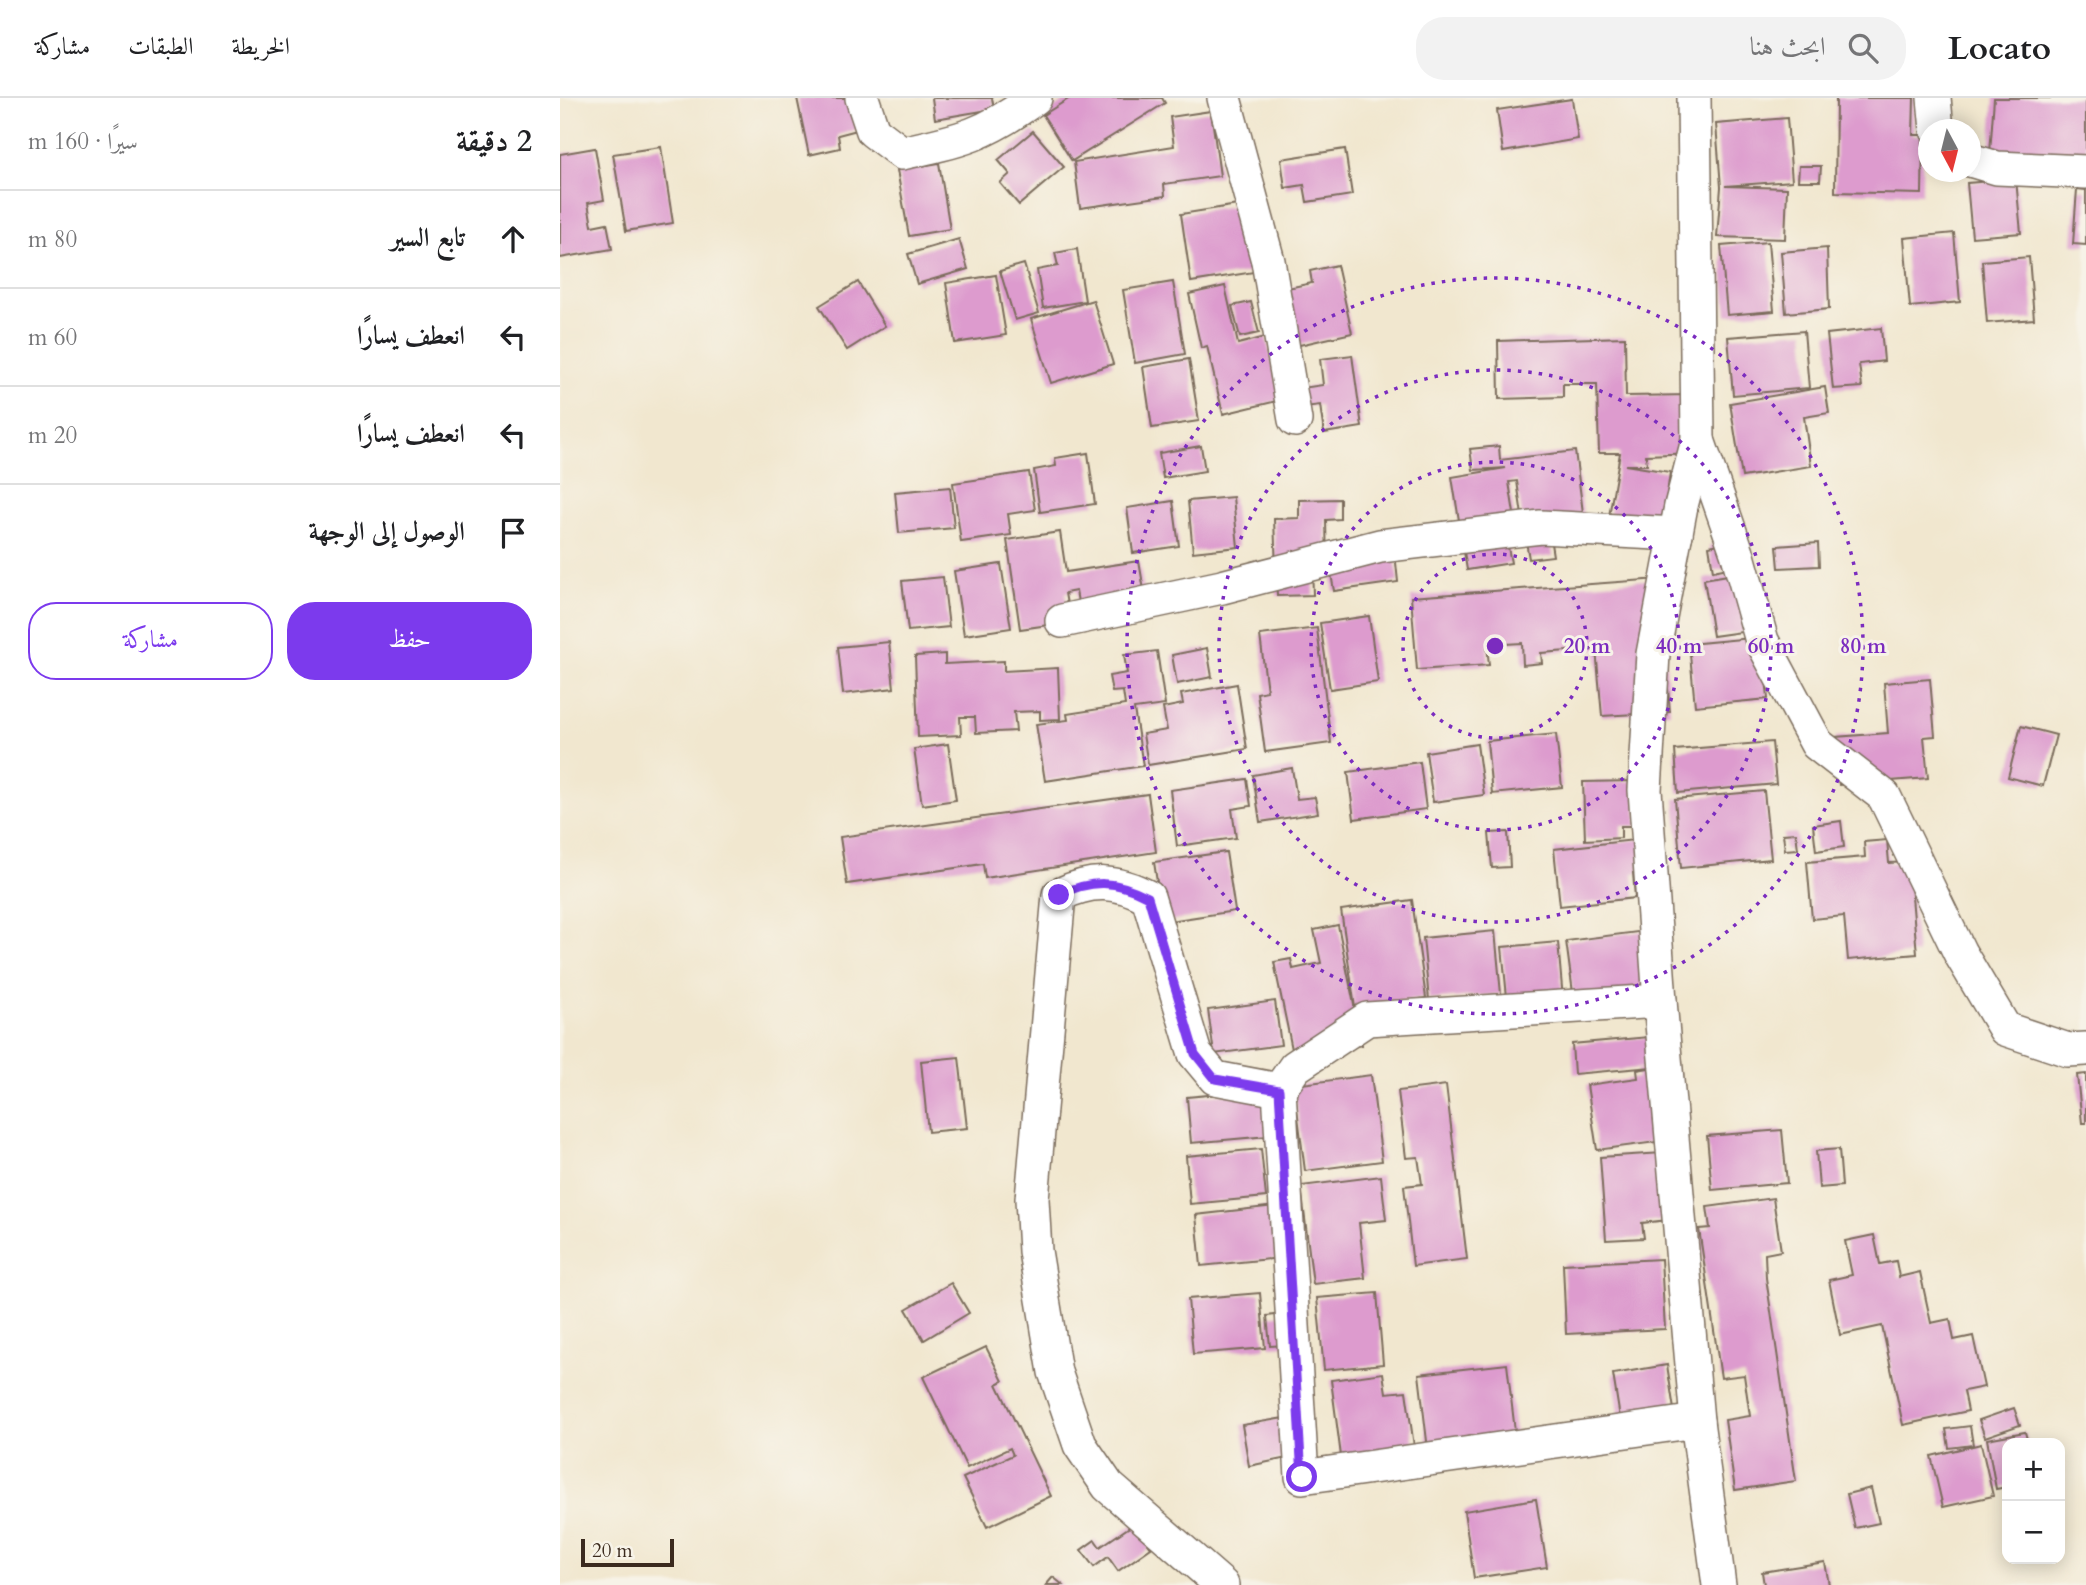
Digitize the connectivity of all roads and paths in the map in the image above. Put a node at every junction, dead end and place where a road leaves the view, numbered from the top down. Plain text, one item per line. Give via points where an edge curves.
1 (862, 98) edge
2 (1035, 98) edge
3 (1224, 98) edge
4 (1694, 98) edge
5 (1934, 98) edge
6 (1936, 119) edge
7 (1981, 163) edge
8 (2086, 172) edge
9 (1295, 420) dead end
10 (1698, 440) junction
11 (1676, 534) junction
12 (1062, 621) dead end
13 (1660, 1001) junction
14 (2086, 1049) edge
15 (1279, 1090) junction
16 (1698, 1421) junction
17 (1222, 1585) edge
18 (1719, 1585) edge

1 - 2 street via 873,131 902,153 961,141 992,129
3 - 9 street via 1268,261
4 - 10 street
5 - 6 street
7 - 8 street
10 - 11 street
10 - 14 street via 1762,641 1817,744 1884,796 1960,953 2005,1029 2068,1050
11 - 12 street via 1541,527 1380,547
11 - 13 street via 1653,654 1645,790
13 - 15 street via 1367,1019 1295,1067
13 - 16 street
15 - 16 street via 1302,1477
15 - 17 street via 1215,1079 1195,1054 1148,897 1129,887 1084,883 1059,895 1032,1199 1035,1251 1055,1372 1080,1445 1108,1486
16 - 18 street

